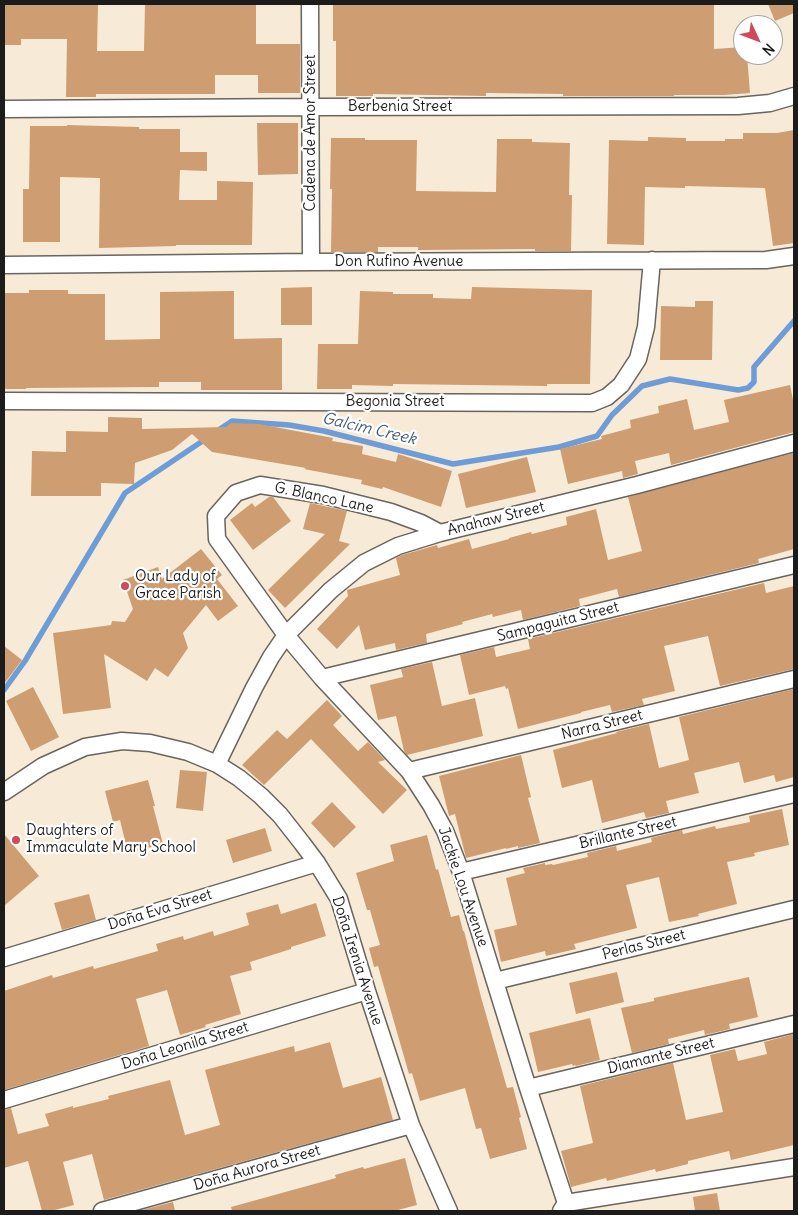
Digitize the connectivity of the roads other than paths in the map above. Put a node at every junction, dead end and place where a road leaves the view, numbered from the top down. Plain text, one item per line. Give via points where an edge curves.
1 (310, 4) edge
2 (794, 96) edge
3 (310, 107) junction
4 (4, 110) edge
5 (794, 256) edge
6 (652, 260) junction
7 (311, 262) junction
8 (4, 265) edge
9 (4, 401) edge
10 (794, 443) edge
11 (216, 516) joint
12 (440, 533) junction
13 (794, 565) edge
14 (286, 635) junction
15 (322, 678) junction
16 (794, 679) edge
17 (217, 764) junction
18 (409, 771) junction
19 (4, 792) edge
20 (794, 794) edge
21 (317, 863) junction
22 (461, 872) junction
23 (794, 909) edge
24 (4, 958) edge
25 (495, 981) junction
26 (367, 991) junction
27 (794, 1024) edge
28 (528, 1088) junction
29 (4, 1100) edge
30 (412, 1125) junction
31 (794, 1168) edge
32 (564, 1207) edge
33 (102, 1211) edge
34 (449, 1211) edge

1 - 3 street, Cadena de Amor Street
2 - 3 street, Berbenia Street via 770,103 738,106
3 - 4 street, Berbenia Street
3 - 7 street, Cadena de Amor Street
5 - 6 street, Don Rufino Avenue via 766,260
6 - 7 street, Don Rufino Avenue
6 - 9 street, Begonia Street via 646,327 638,359 621,385 607,397 592,403
7 - 8 street, Don Rufino Avenue
10 - 12 street, Anahaw Street
11 - 12 street, G. Blanco Lane via 236,493 260,485 322,495 391,512
11 - 14 street, Jackie Lou Avenue via 217,539
12 - 14 street, Anahaw Street via 398,546 364,562
13 - 15 street, Sampaguita Street
14 - 15 street, Jackie Lou Avenue
14 - 17 street, Anahaw Street via 254,688
15 - 18 street, Jackie Lou Avenue
16 - 18 street, Narra Street
17 - 19 street, Doña Irenia Avenue via 188,752 150,743 122,741 85,747 43,766
17 - 21 street, Doña Irenia Avenue via 261,796
18 - 22 street, Jackie Lou Avenue via 445,831
20 - 22 street, Brillante Street
21 - 24 street, Doña Eva Street
21 - 26 street, Doña Irenia Avenue via 339,899
22 - 25 street, Jackie Lou Avenue
23 - 25 street, Perlas Street
25 - 28 street, Jackie Lou Avenue
26 - 29 street, Doña Leonila Street
26 - 30 street, Doña Irenia Avenue
27 - 28 street, Diamante Street
28 - 32 street, Jackie Lou Avenue
30 - 33 street, Doña Aurora Street
30 - 34 street, Doña Irenia Avenue
31 - 32 street, Jackie Lou Avenue

